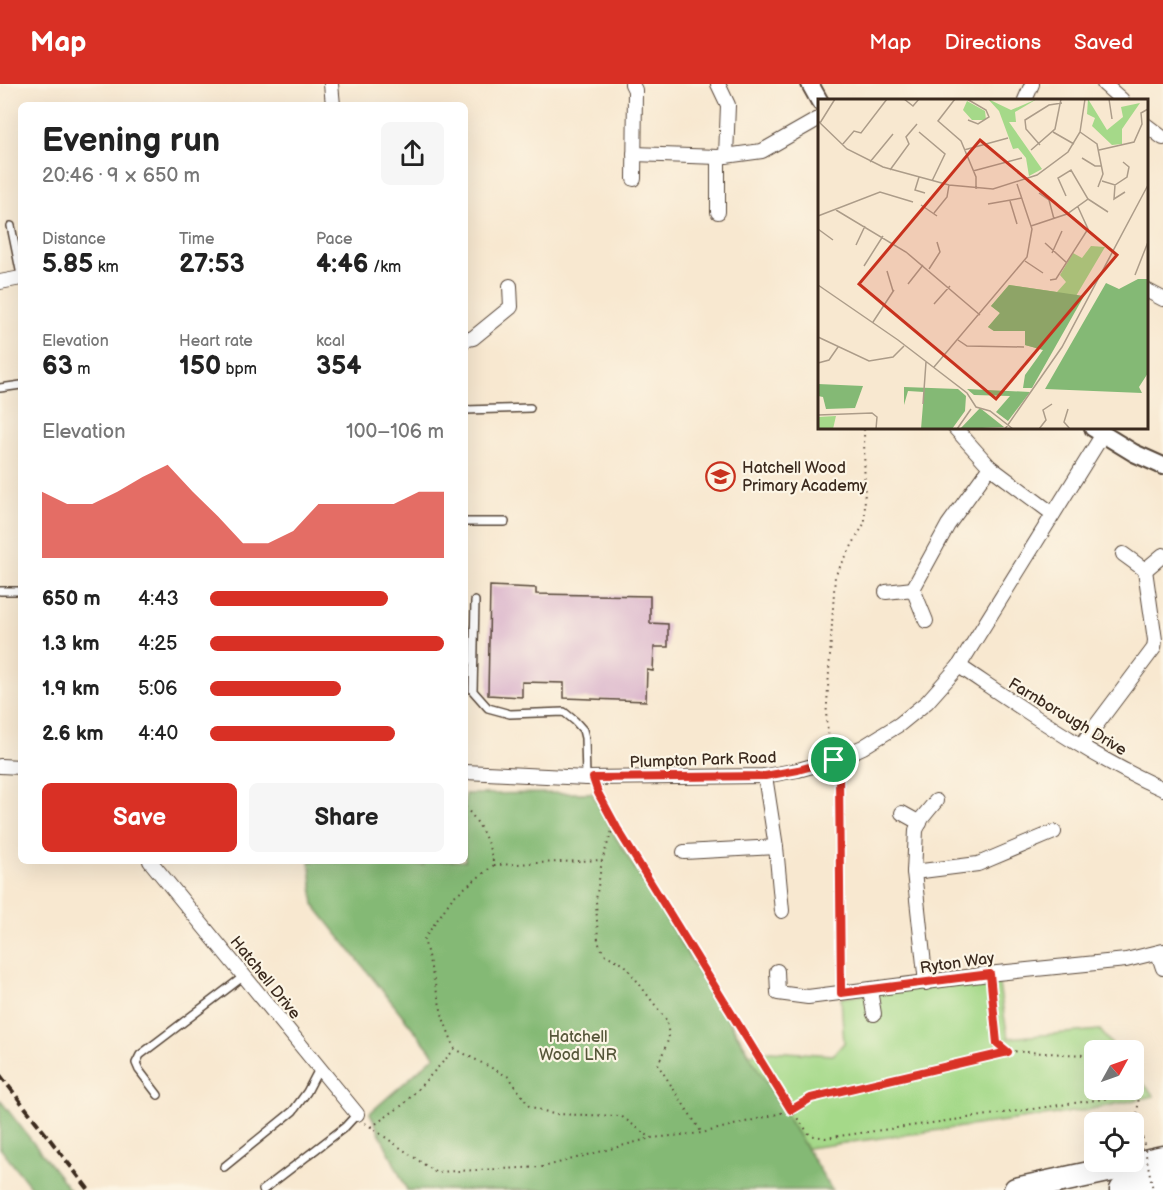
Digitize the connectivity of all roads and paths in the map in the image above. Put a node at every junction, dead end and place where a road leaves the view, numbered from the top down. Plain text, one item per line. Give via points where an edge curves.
1 (331, 84) edge
2 (632, 84) edge
3 (718, 84) edge
4 (810, 84) edge
5 (1032, 84) edge
6 (1104, 84) edge
7 (1025, 99) edge
8 (1121, 99) edge
9 (818, 100) edge
10 (333, 102) edge
11 (818, 119) edge
12 (1148, 127) edge
13 (1163, 138) edge
14 (634, 154) junction
15 (722, 157) junction
16 (634, 178) dead end
17 (718, 212) dead end
18 (10, 226) dead end
19 (18, 263) edge
20 (18, 278) edge
21 (0, 282) edge
22 (510, 286) dead end
23 (1148, 291) edge
24 (1163, 298) edge
25 (468, 339) edge
26 (18, 385) edge
27 (0, 388) edge
28 (530, 408) dead end
29 (468, 410) edge
30 (864, 429) edge
31 (956, 429) edge
32 (1098, 431) edge
33 (1163, 466) edge
34 (990, 468) junction
35 (1053, 514) junction
36 (468, 522) edge
37 (505, 522) dead end
38 (1124, 554) dead end
39 (1163, 555) edge
40 (1145, 570) junction
41 (913, 589) junction
42 (0, 591) edge
43 (18, 591) edge
44 (886, 592) dead end
45 (475, 601) dead end
46 (926, 621) dead end
47 (959, 666) junction
48 (1082, 744) junction
49 (834, 760) junction
50 (0, 766) edge
51 (18, 767) edge
52 (468, 772) edge
53 (765, 776) junction
54 (590, 778) junction
55 (1163, 789) edge
56 (936, 801) dead end
57 (468, 810) edge
58 (902, 813) dead end
59 (920, 823) junction
60 (617, 828) junction
61 (1054, 832) dead end
62 (776, 847) junction
63 (684, 852) dead end
64 (603, 860) junction
65 (152, 864) edge
66 (494, 865) junction
67 (914, 872) junction
68 (782, 911) dead end
69 (1160, 952) edge
70 (1163, 968) edge
71 (777, 971) dead end
72 (990, 974) junction
73 (244, 976) junction
74 (926, 983) junction
75 (870, 990) junction
76 (841, 993) junction
77 (874, 1014) dead end
78 (454, 1049) junction
79 (1008, 1052) junction
80 (1084, 1055) edge
81 (319, 1069) junction
82 (158, 1095) dead end
83 (1096, 1100) edge
84 (1138, 1100) edge
85 (791, 1110) junction
86 (357, 1114) junction
87 (371, 1127) junction
88 (702, 1132) junction
89 (651, 1138) junction
90 (1163, 1158) edge
91 (224, 1167) dead end
92 (1163, 1181) edge
93 (263, 1190) edge
94 (1017, 1190) edge
95 (1122, 1190) edge
96 (1153, 1190) edge

1 - 10 street
2 - 14 street
3 - 15 street via 728,105
4 - 9 street
5 - 7 street
6 - 8 street
11 - 15 street via 762,151
12 - 13 street
14 - 15 street
14 - 16 street
15 - 17 street
18 - 19 lane
20 - 21 street
22 - 25 street via 511,307
23 - 24 street
26 - 27 lane
28 - 29 lane
30 - 49 path via 864,522 835,576 826,720
31 - 34 street
32 - 33 street
32 - 35 street, Plumpton Park Road
34 - 35 street
34 - 41 street via 948,525
35 - 47 street, Plumpton Park Road
36 - 37 lane
38 - 40 street
39 - 40 street
40 - 48 street via 1154,648
41 - 44 street
41 - 46 street
42 - 43 lane
45 - 54 lane via 473,691 488,708 510,714 564,712 583,730
47 - 48 street, Farnborough Drive
47 - 49 street, Plumpton Park Road via 927,702 900,724
48 - 55 street, Farnborough Drive
49 - 53 street, Plumpton Park Road
49 - 76 path via 839,774
50 - 51 street
52 - 54 street, Plumpton Park Road
53 - 54 street, Plumpton Park Road
53 - 62 street
54 - 60 path
56 - 59 street
57 - 66 path via 491,849
58 - 59 street
59 - 67 street via 916,830
60 - 64 path via 612,831
60 - 85 path
61 - 67 street via 978,864
62 - 63 street
62 - 68 street
64 - 66 path
64 - 88 path via 596,900 598,942 604,954 625,965 666,1021 669,1038 658,1065
65 - 73 street, Hatchell Drive
66 - 78 path via 453,897 424,939
67 - 74 street
69 - 70 street
69 - 72 street, Ryton Way via 1126,960
71 - 76 street, Ryton Way via 778,993 808,997
72 - 74 street, Ryton Way
72 - 79 path via 997,1043
73 - 81 street, Hatchell Drive
73 - 82 lane via 140,1055 136,1063 139,1070
74 - 75 street, Ryton Way
75 - 76 street, Ryton Way
75 - 77 street
78 - 87 path via 404,1104
78 - 89 path via 509,1077 529,1106 553,1114 621,1116
79 - 80 path
79 - 85 path via 811,1098
81 - 86 street, Hatchell Drive
81 - 91 lane via 293,1111
83 - 85 path via 825,1138 810,1136
84 - 96 path, bridge via 1136,1129 1141,1130
85 - 88 path
86 - 87 path
86 - 93 lane
87 - 89 path via 435,1172 543,1167
88 - 89 path
90 - 94 highway
92 - 95 highway

